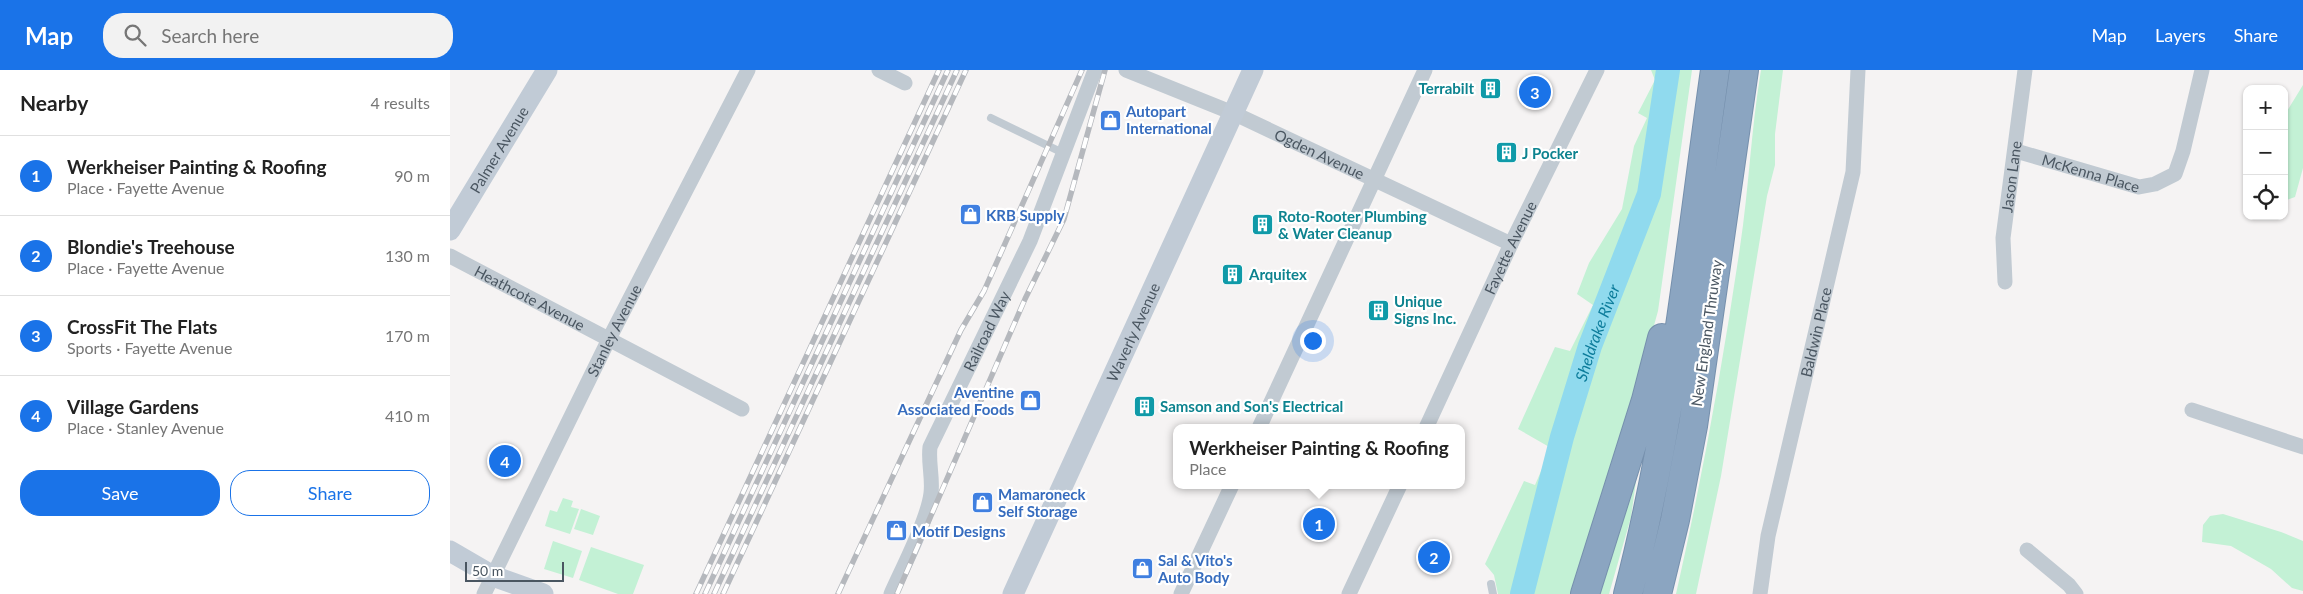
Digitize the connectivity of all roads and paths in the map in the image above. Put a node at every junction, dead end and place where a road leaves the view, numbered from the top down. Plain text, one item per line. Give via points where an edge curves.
1 (547, 70) edge
2 (748, 70) edge
3 (879, 70) edge
4 (1095, 70) edge
5 (1126, 70) edge
6 (1253, 70) edge
7 (1425, 70) edge
8 (1597, 70) edge
9 (1715, 70) edge
10 (1744, 70) edge
11 (1858, 70) edge
12 (2025, 70) edge
13 (2202, 70) edge
14 (905, 84) dead end
15 (1232, 113) junction
16 (991, 118) dead end
17 (1704, 149) junction
18 (2016, 151) junction
19 (1063, 153) junction
20 (1375, 180) junction
21 (450, 230) edge
22 (1511, 244) junction
23 (450, 256) edge
24 (2005, 282) dead end
25 (608, 339) junction
26 (742, 409) dead end
27 (2192, 410) dead end
28 (1261, 424) edge
29 (1428, 424) edge
30 (2303, 447) edge
31 (1230, 489) edge
32 (1398, 489) edge
33 (2026, 550) dead end
34 (450, 551) edge
35 (1491, 584) dead end
36 (488, 585) edge
37 (1354, 592) edge
38 (543, 594) edge
39 (891, 594) edge
40 (1013, 594) edge
41 (1181, 594) edge
42 (1493, 594) edge
43 (1585, 594) edge
44 (1628, 594) edge
45 (1657, 594) edge
46 (1760, 594) edge
47 (2076, 594) edge

1 - 21 street, Palmer Avenue
2 - 25 street, Stanley Avenue
3 - 14 street
4 - 19 street, Railroad Way
5 - 15 street, Ogden Avenue
6 - 15 street, Waverly Avenue
7 - 20 street
8 - 22 street, Fayette Avenue
9 - 17 highway, New England Thruway
10 - 45 highway, New England Thruway via 1693,426
11 - 46 street, Baldwin Place via 1853,172 1768,536
12 - 18 street, Jason Lane
13 - 18 street, McKenna Place via 2175,174 2155,184 2139,187
15 - 20 street, Ogden Avenue
15 - 40 street, Waverly Avenue
16 - 19 lane
17 - 43 highway via 1678,244 1655,365
17 - 44 highway, New England Thruway via 1665,423
18 - 24 street, Jason Lane via 2003,238
19 - 39 street, Railroad Way via 1030,241 930,447 931,494
20 - 22 street, Ogden Avenue
20 - 28 street
22 - 29 street, Fayette Avenue
23 - 25 street, Heathcote Avenue
25 - 26 street, Heathcote Avenue
25 - 36 street, Stanley Avenue
27 - 30 street
31 - 41 street
32 - 37 street
33 - 47 street via 2069,584
34 - 36 street
35 - 42 lane
36 - 38 street

